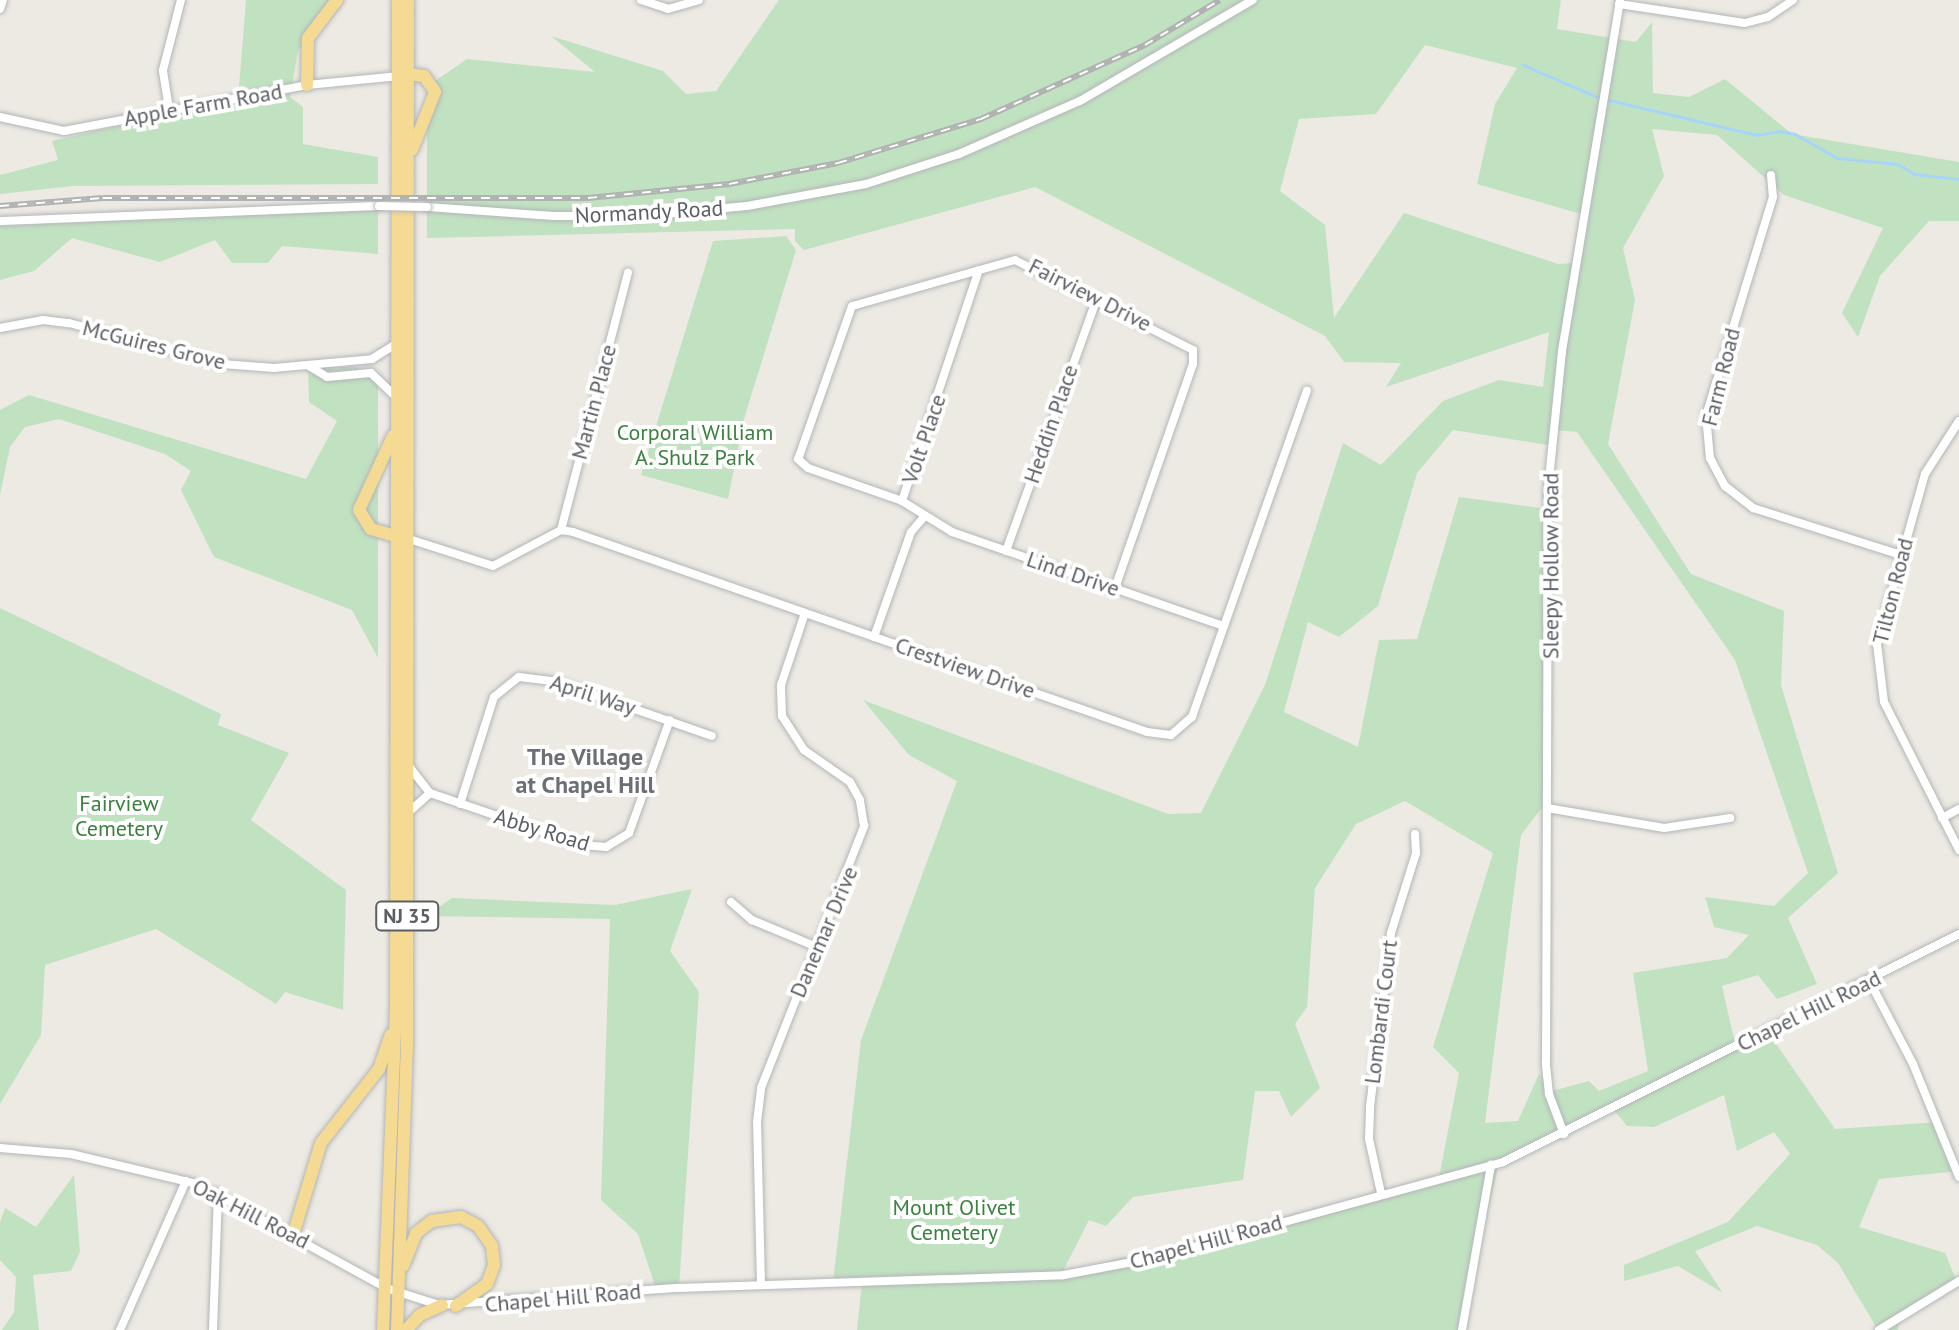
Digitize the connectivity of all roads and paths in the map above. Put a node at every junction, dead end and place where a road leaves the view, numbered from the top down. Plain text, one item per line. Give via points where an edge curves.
1 (3, 0) edge
2 (181, 0) edge
3 (337, 0) edge
4 (398, 0) edge
5 (408, 0) edge
6 (699, 0) edge
7 (1253, 0) edge
8 (1793, 0) edge
9 (645, 1) edge
10 (1619, 2) edge
11 (0, 9) edge
12 (403, 76) junction
13 (307, 85) junction
14 (169, 109) junction
15 (0, 117) edge
16 (408, 168) junction
17 (1771, 175) dead end
18 (0, 221) edge
19 (979, 270) junction
20 (628, 273) dead end
21 (1097, 298) junction
22 (0, 328) edge
23 (394, 345) junction
24 (309, 366) junction
25 (1307, 391) dead end
26 (394, 395) junction
27 (1959, 421) edge
28 (394, 433) junction
29 (902, 501) junction
30 (925, 516) junction
31 (561, 530) junction
32 (404, 538) junction
33 (1006, 551) junction
34 (1901, 555) junction
35 (1115, 588) junction
36 (805, 613) junction
37 (1224, 626) junction
38 (874, 637) junction
39 (670, 720) junction
40 (712, 736) dead end
41 (408, 765) junction
42 (430, 793) junction
43 (460, 804) junction
44 (1547, 808) junction
45 (1959, 809) edge
46 (408, 815) junction
47 (1730, 818) dead end
48 (1942, 818) junction
49 (1415, 834) dead end
50 (1959, 850) edge
51 (731, 902) dead end
52 (1959, 934) edge
53 (817, 947) junction
54 (1870, 982) junction
55 (396, 1009) junction
56 (1564, 1134) junction
57 (0, 1148) edge
58 (1491, 1165) junction
59 (1959, 1177) edge
60 (186, 1181) junction
61 (218, 1193) junction
62 (1381, 1193) junction
63 (293, 1235) junction
64 (1959, 1281) edge
65 (761, 1284) junction
66 (391, 1290) junction
67 (449, 1306) junction
68 (120, 1330) edge
69 (213, 1330) edge
70 (383, 1330) edge
71 (397, 1330) edge
72 (406, 1330) edge
73 (1462, 1330) edge
74 (1879, 1330) edge

1 - 11 street
2 - 14 street via 163,74
3 - 13 highway via 308,38
4 - 12 highway, NJ 35
5 - 12 highway, NJ 35
6 - 9 street via 676,8
7 - 18 street, Normandy Road, bridge via 1126,79 1043,119 866,184 747,206 641,216 379,206
8 - 10 street via 1768,17 1745,23
10 - 44 street, Sleepy Hollow Road via 1562,351 1548,489
12 - 13 street, Apple Farm Road
12 - 16 highway, NJ 35
12 - 16 highway via 424,76 435,92
12 - 23 highway, NJ 35
13 - 14 street, Apple Farm Road
14 - 15 street, Apple Farm Road via 55,132
16 - 32 highway, NJ 35
17 - 34 street, Farm Road via 1773,197 1706,416 1710,458 1725,486 1753,508
19 - 21 street, Fairview Drive via 1022,261
19 - 29 street, Volt Place
19 - 29 street, Fairview Drive via 852,306 798,459
20 - 31 street, Martin Place
21 - 33 street, Heddin Place
21 - 35 street, Fairview Drive via 1193,350 1193,364
22 - 24 street, McGuires Grove via 43,320 69,323 222,364
23 - 24 street, McGuires Grove via 372,359
23 - 26 highway, NJ 35
24 - 26 street, McGuires Grove via 327,377 371,373
25 - 37 street, Crestview Drive
26 - 28 highway, NJ 35
27 - 34 street, Tilton Road via 1925,474
28 - 32 highway, NJ 35
28 - 32 highway via 359,510 371,529
29 - 30 street, Volt Place
30 - 33 street, Lind Drive
30 - 38 street, Volt Place via 911,532
31 - 32 street via 493,566
31 - 36 street, Crestview Drive
32 - 41 highway, NJ 35
32 - 55 highway, NJ 35
33 - 35 street, Lind Drive
34 - 48 street, Tilton Road via 1879,632 1879,680 1892,721
35 - 37 street, Lind Drive
36 - 38 street, Crestview Drive
36 - 53 street, Danemar Drive via 781,685 782,716 804,750 850,782 863,816 857,852
37 - 38 street, Crestview Drive via 1189,723 1167,736
39 - 40 street, April Way
39 - 43 street, Abby Road via 629,833 613,846 582,845
39 - 43 street, April Way via 557,682 519,677 494,697
41 - 42 street
41 - 46 highway, NJ 35
42 - 43 street, Abby Road
42 - 46 street via 419,797
44 - 47 street via 1664,828
44 - 56 street, Sleepy Hollow Road via 1547,1072 1554,1113
45 - 48 street
46 - 66 highway, NJ 35 via 405,1118
48 - 50 street, Tilton Road
49 - 62 street, Lombardi Court via 1416,853 1391,933 1370,1107 1369,1139
51 - 53 street via 747,917
52 - 54 street, Chapel Hill Road
53 - 65 street, Danemar Drive via 759,1096
54 - 56 street, Chapel Hill Road
54 - 59 street via 1913,1064
55 - 63 highway via 379,1069 313,1160
55 - 66 highway, NJ 35
56 - 58 street, Chapel Hill Road
57 - 60 street, Oak Hill Road via 71,1154
58 - 62 street, Chapel Hill Road
58 - 73 street
60 - 61 street, Oak Hill Road
60 - 68 street
61 - 63 street, Oak Hill Road
61 - 69 street
62 - 65 street, Chapel Hill Road via 1153,1258 1064,1275
63 - 66 street, Oak Hill Road
64 - 74 street
65 - 67 street, Chapel Hill Road
66 - 67 street, Chapel Hill Road
66 - 67 highway via 416,1233 440,1218 461,1217 489,1237 495,1260 487,1284
66 - 70 highway, NJ 35
66 - 71 highway, NJ 35
67 - 72 highway via 420,1315

